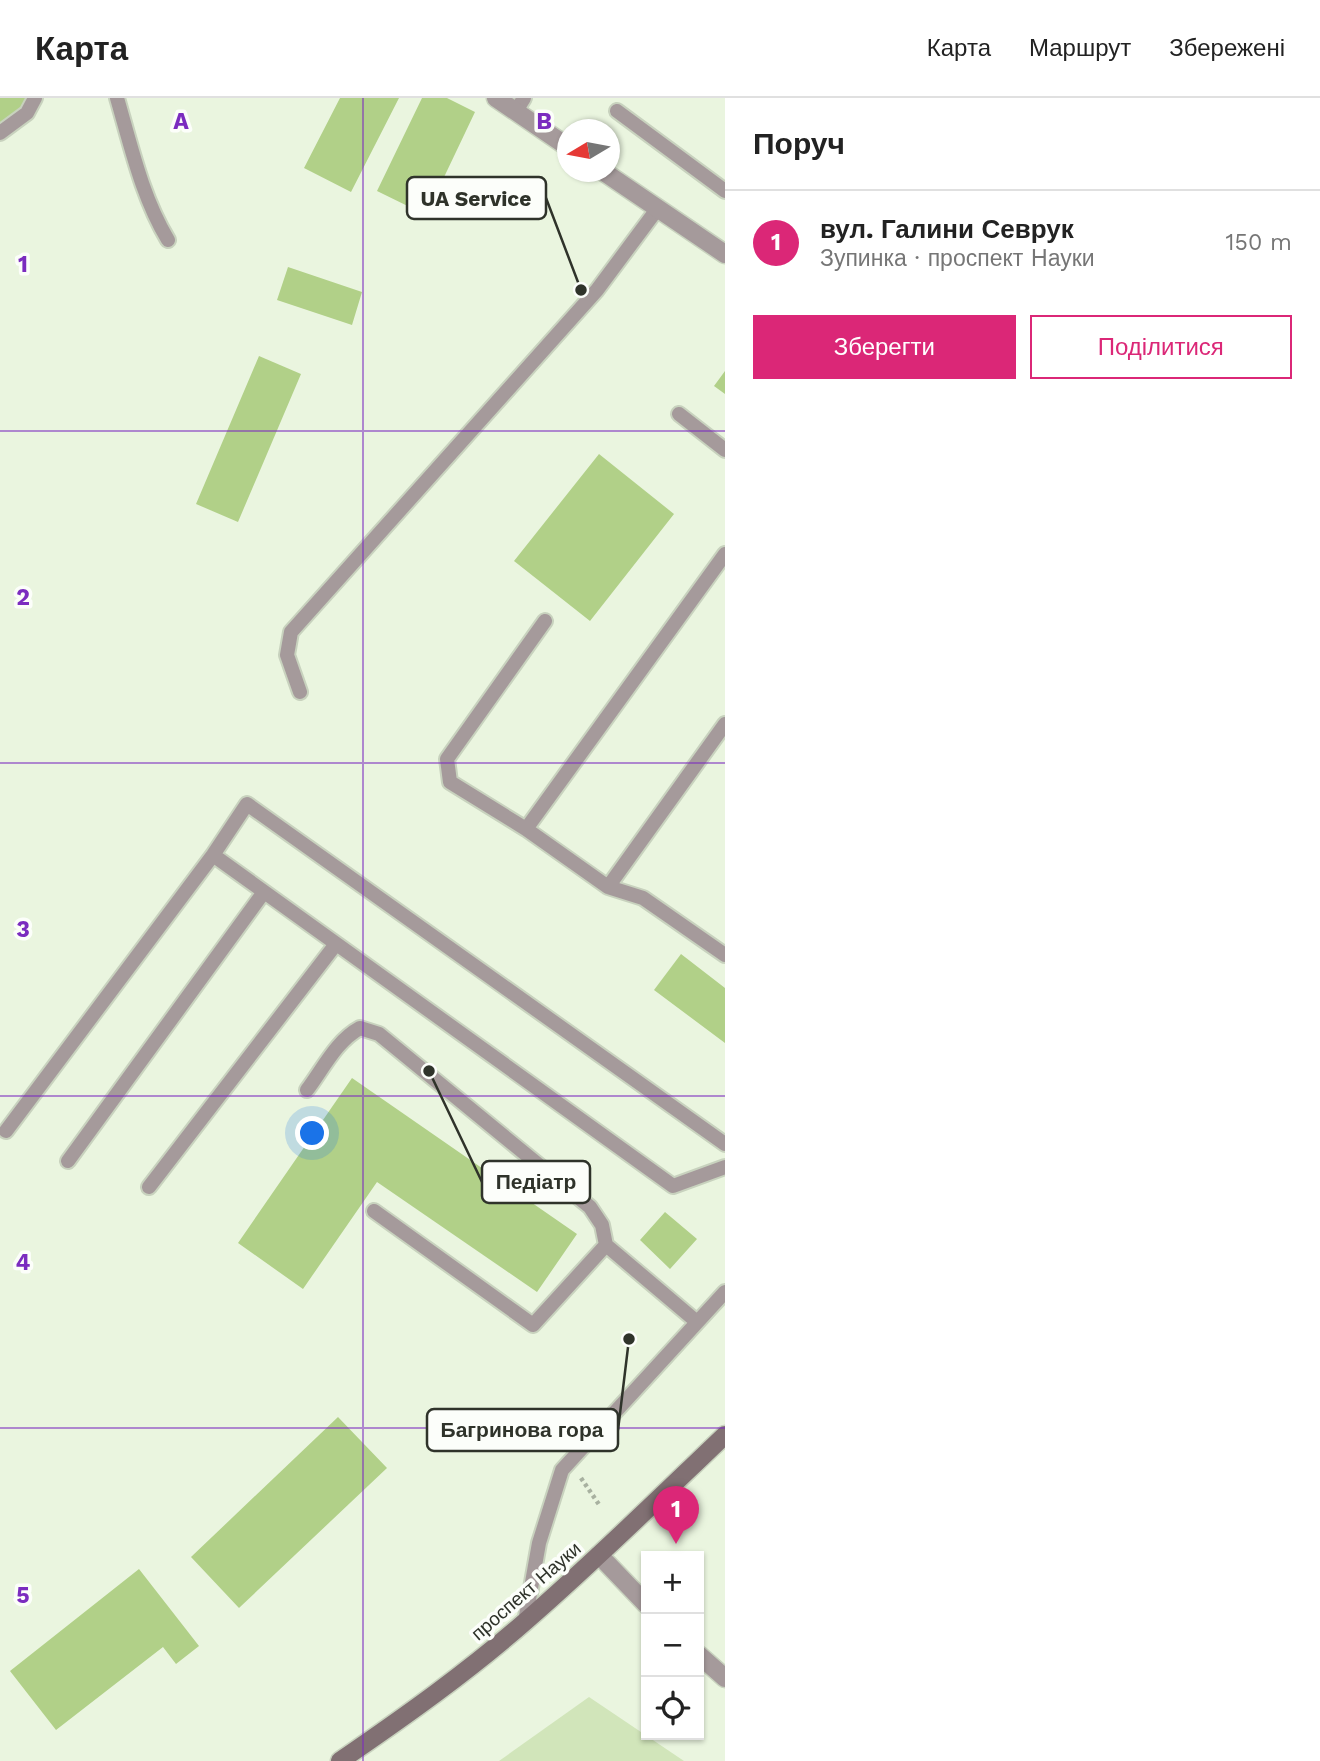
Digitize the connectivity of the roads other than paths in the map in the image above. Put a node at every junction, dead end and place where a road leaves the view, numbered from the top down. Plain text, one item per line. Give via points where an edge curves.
1 (35, 98) edge
2 (117, 98) edge
3 (496, 98) edge
4 (520, 105) edge
5 (617, 111) dead end
6 (0, 133) edge
7 (557, 137) edge
8 (619, 182) edge
9 (725, 191) edge
10 (658, 208) junction
11 (168, 240) dead end
12 (725, 254) edge
13 (679, 414) dead end
14 (725, 450) edge
15 (725, 554) edge
16 (545, 621) dead end
17 (300, 692) dead end
18 (723, 730) edge
19 (526, 829) junction
20 (213, 855) junction
21 (608, 887) junction
22 (264, 892) junction
23 (336, 944) junction
24 (725, 955) edge
25 (307, 1090) dead end
26 (6, 1131) dead end
27 (725, 1144) edge
28 (68, 1161) dead end
29 (725, 1167) edge
30 (149, 1187) dead end
31 (374, 1212) dead end
32 (606, 1245) junction
33 (725, 1292) edge
34 (697, 1322) junction
35 (723, 1440) edge
36 (599, 1555) junction
37 (641, 1599) edge
38 (525, 1622) junction
39 (704, 1659) edge
40 (725, 1678) edge
41 (340, 1761) edge

1 - 6 lane via 27,113
2 - 11 lane via 141,178
3 - 4 street
4 - 7 street
5 - 9 lane
8 - 10 street
10 - 12 street
10 - 17 lane via 597,290 291,632 287,654
13 - 14 lane
15 - 19 lane
16 - 19 lane via 447,760 450,782
18 - 21 lane
19 - 21 lane
20 - 22 lane
20 - 26 lane
20 - 27 lane via 247,804
21 - 24 lane via 643,898
22 - 23 lane
22 - 28 lane
23 - 29 lane via 673,1186
23 - 30 lane
25 - 32 lane via 350,1033 360,1028 379,1034 590,1207 602,1225
31 - 32 lane via 533,1325
32 - 34 lane
33 - 34 lane
34 - 38 lane via 562,1470 540,1543
35 - 36 main road, проспект Науки
36 - 37 street
36 - 38 main road, проспект Науки
38 - 41 main road, проспект Науки via 412,1712
39 - 40 street

